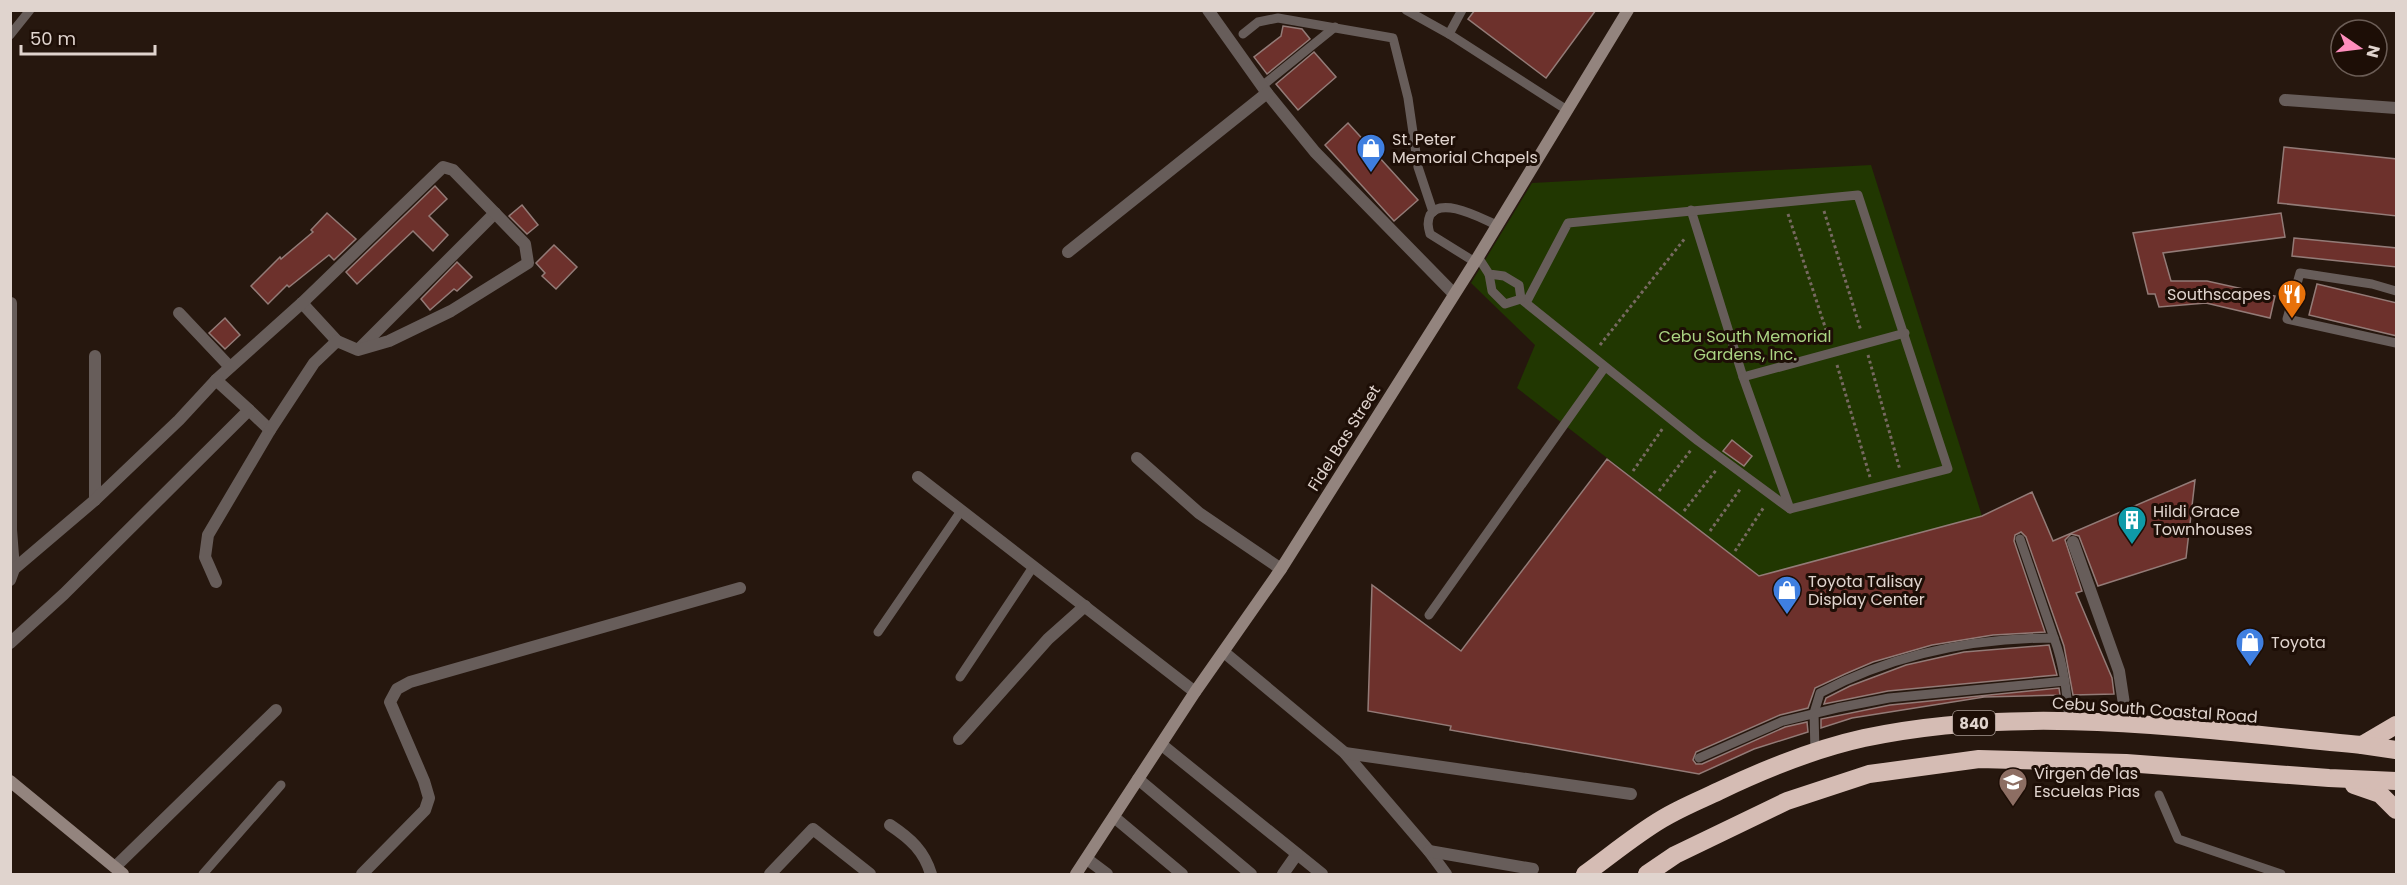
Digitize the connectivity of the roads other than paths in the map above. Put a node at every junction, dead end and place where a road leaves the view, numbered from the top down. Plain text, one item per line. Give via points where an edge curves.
1 (30, 10) edge
2 (1208, 10) edge
3 (1406, 10) edge
4 (1462, 10) edge
5 (1628, 10) edge
6 (1335, 27) junction
7 (1243, 34) dead end
8 (1449, 34) junction
9 (10, 35) edge
10 (1264, 89) junction
11 (2285, 100) dead end
12 (2397, 108) edge
13 (1567, 110) junction
14 (1691, 210) junction
15 (1433, 212) junction
16 (495, 213) junction
17 (1497, 225) junction
18 (1068, 252) dead end
19 (1476, 260) junction
20 (1490, 274) junction
21 (2397, 291) edge
22 (1454, 294) junction
23 (1523, 301) junction
24 (11, 303) edge
25 (302, 303) junction
26 (179, 313) dead end
27 (1905, 333) junction
28 (337, 341) junction
29 (2397, 343) edge
30 (358, 350) junction
31 (95, 356) dead end
32 (230, 367) junction
33 (1605, 368) junction
34 (1743, 377) junction
35 (216, 380) junction
36 (249, 410) junction
37 (270, 430) junction
38 (1137, 458) dead end
39 (918, 477) dead end
40 (94, 500) junction
41 (1790, 509) junction
42 (961, 511) junction
43 (2020, 538) dead end
44 (2073, 542) dead end
45 (1033, 567) junction
46 (1281, 569) junction
47 (12, 575) edge
48 (216, 582) dead end
49 (740, 588) dead end
50 (1085, 606) junction
51 (1429, 615) dead end
52 (878, 632) dead end
53 (2054, 638) junction
54 (10, 643) edge
55 (1225, 653) junction
56 (960, 677) dead end
57 (2065, 681) junction
58 (1195, 692) junction
59 (276, 710) dead end
60 (1814, 713) junction
61 (2069, 722) junction
62 (2127, 724) junction
63 (2397, 725) edge
64 (959, 739) dead end
65 (1162, 745) junction
66 (2362, 745) junction
67 (2397, 750) edge
68 (1815, 752) junction
69 (1345, 753) junction
70 (1699, 758) dead end
71 (2329, 778) junction
72 (1138, 779) junction
73 (10, 781) edge
74 (2397, 781) edge
75 (281, 785) dead end
76 (1631, 794) dead end
77 (2159, 795) dead end
78 (2397, 810) edge
79 (1114, 817) junction
80 (890, 825) dead end
81 (1429, 851) junction
82 (1297, 854) junction
83 (1087, 859) junction
84 (1533, 869) dead end
85 (119, 871) edge
86 (203, 874) edge
87 (362, 874) edge
88 (770, 874) edge
89 (870, 874) edge
90 (931, 874) edge
91 (1076, 874) edge
92 (1107, 874) edge
93 (1182, 874) edge
94 (1251, 874) edge
95 (1283, 874) edge
96 (1322, 874) edge
97 (1446, 874) edge
98 (1584, 874) edge
99 (1647, 874) edge
100 (2281, 874) edge

1 - 9 lane
2 - 10 street
3 - 8 lane
4 - 8 lane
5 - 13 street, Fidel Bas Street
6 - 7 lane via 1278,18 1258,22
6 - 10 lane
6 - 15 lane via 1394,38 1418,167
8 - 13 lane
10 - 18 street
10 - 22 street via 1316,152
11 - 12 street
13 - 17 street, Fidel Bas Street
14 - 23 lane via 1568,223
14 - 27 lane via 1858,195
14 - 34 lane
15 - 17 lane via 1451,207
15 - 19 lane via 1428,222 1430,234
16 - 25 street via 453,170 443,167
16 - 30 street
16 - 30 street via 525,244 528,263 451,311 389,341
17 - 19 street, Fidel Bas Street
19 - 20 lane
19 - 22 street, Fidel Bas Street
20 - 23 lane via 1504,276 1519,285
20 - 23 lane via 1492,291 1505,304
21 - 29 lane via 2300,273 2287,319
22 - 46 street, Fidel Bas Street
23 - 33 lane
24 - 47 street
25 - 28 street
25 - 32 street
26 - 32 street
27 - 34 lane
27 - 41 lane via 1948,469
28 - 30 street
28 - 37 street via 314,363
31 - 40 street
32 - 35 street
33 - 41 lane
33 - 51 lane
34 - 41 lane
35 - 36 street
35 - 40 street
36 - 37 street
36 - 54 street
37 - 48 street via 208,536 206,557
38 - 46 street via 1199,513
39 - 42 street
40 - 47 street
42 - 45 street
42 - 52 lane
43 - 53 lane
44 - 62 street via 2119,671
45 - 50 street
45 - 56 lane
46 - 55 street, Fidel Bas Street
49 - 87 street via 410,682 397,689 390,702 429,798 425,810
50 - 58 street
50 - 64 street via 1048,639
53 - 57 lane
53 - 60 lane via 2003,640 1914,654 1820,693
55 - 58 street, Fidel Bas Street
55 - 69 street
57 - 60 lane via 1889,698
57 - 61 lane
58 - 65 street, Fidel Bas Street
59 - 85 street
60 - 68 lane
60 - 70 lane via 1783,721
61 - 62 highway, Cebu South Coastal Road / 840
61 - 68 highway, Cebu South Coastal Road / 840 via 1968,723 1865,738
62 - 66 highway, Cebu South Coastal Road / 840
63 - 66 highway
65 - 72 street, Fidel Bas Street
65 - 82 street
66 - 67 highway, Cebu South Coastal Road / 840
68 - 98 highway, Cebu South Coastal Road / 840 via 1756,773 1662,818
69 - 76 street
69 - 81 street
71 - 74 highway, 840
71 - 78 highway via 2370,789
71 - 99 highway, 840 via 2126,763 1979,759 1869,774 1786,801 1676,855
72 - 79 street, Fidel Bas Street
72 - 94 street
73 - 85 street
75 - 86 lane
77 - 100 lane via 2178,839
79 - 83 street, Fidel Bas Street
79 - 93 street
80 - 90 street via 916,844
81 - 84 street
81 - 97 street
82 - 95 street
82 - 96 street
83 - 91 street, Fidel Bas Street
83 - 92 street
88 - 89 street via 813,829

